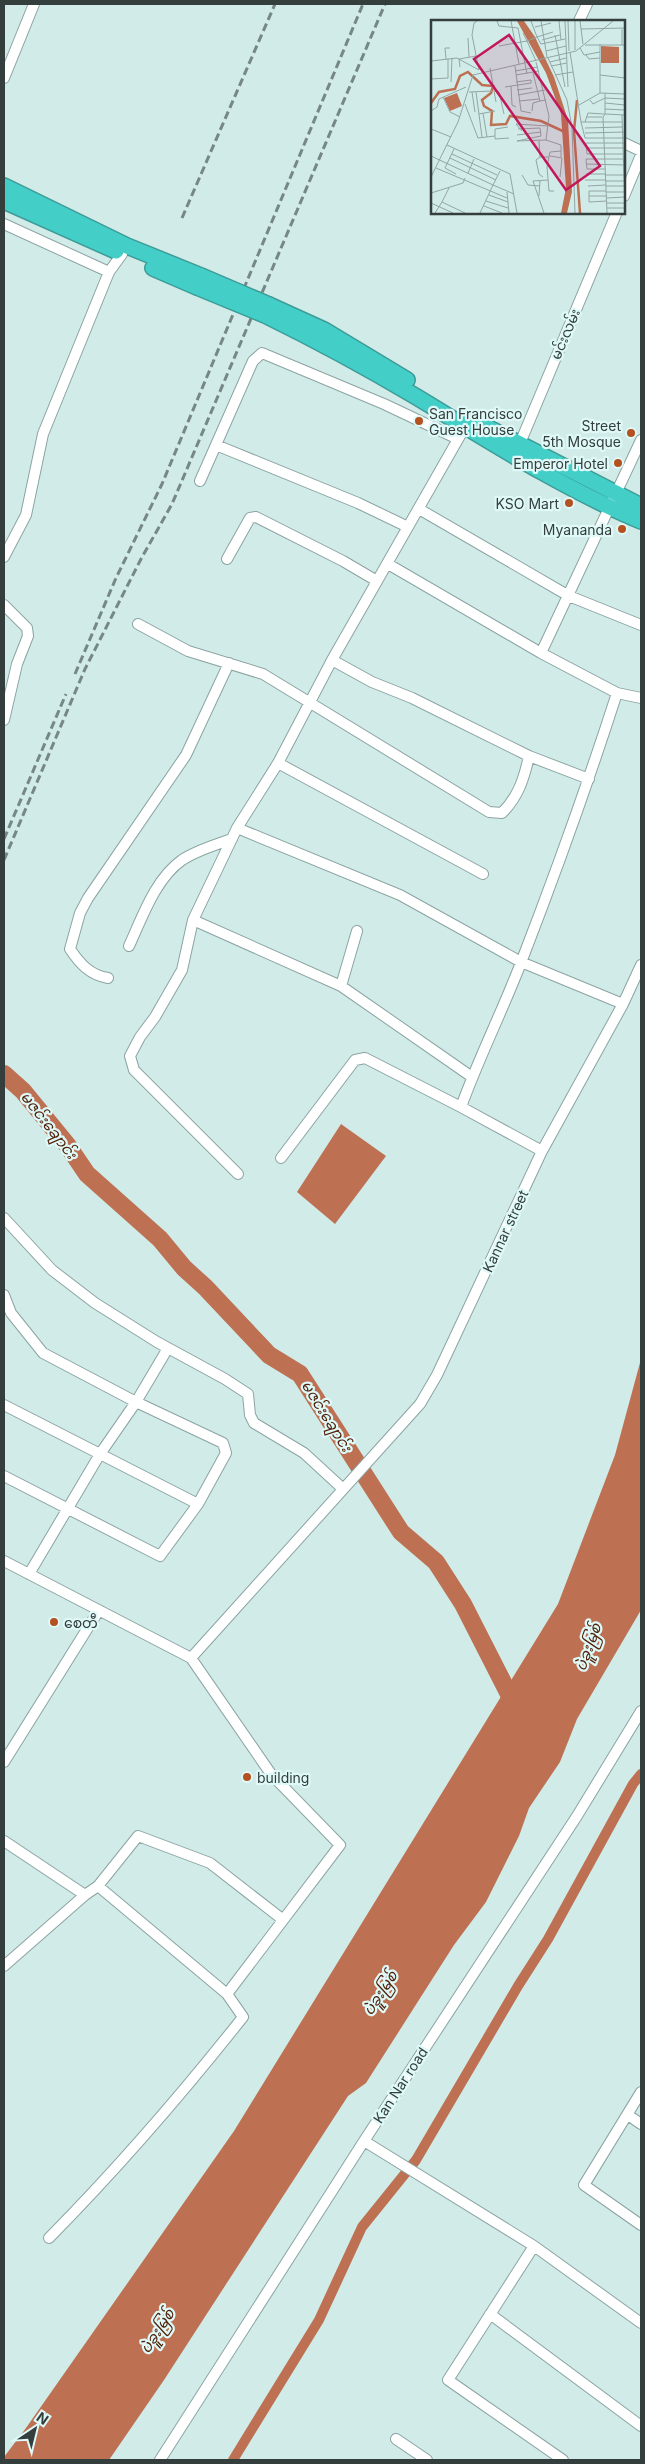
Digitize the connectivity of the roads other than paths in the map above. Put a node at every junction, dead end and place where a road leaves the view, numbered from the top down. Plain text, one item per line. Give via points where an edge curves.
1 (34, 4) edge
2 (587, 4) edge
3 (579, 20) edge
4 (4, 78) edge
5 (625, 143) edge
6 (641, 151) edge
7 (641, 155) edge
8 (4, 186) edge
9 (625, 194) edge
10 (4, 201) edge
11 (616, 214) edge
12 (4, 224) edge
13 (122, 254) junction
14 (109, 272) junction
15 (199, 282) junction
16 (267, 310) junction
17 (461, 433) junction
18 (641, 440) edge
19 (216, 445) junction
20 (517, 450) junction
21 (200, 481) dead end
22 (613, 502) junction
23 (641, 506) edge
24 (419, 509) junction
25 (641, 521) edge
26 (408, 527) junction
27 (4, 557) edge
28 (227, 560) dead end
29 (388, 564) junction
30 (377, 581) junction
31 (569, 596) junction
32 (4, 605) edge
33 (138, 624) dead end
34 (641, 625) edge
35 (541, 653) junction
36 (332, 660) junction
37 (229, 663) junction
38 (617, 693) junction
39 (641, 698) edge
40 (309, 703) junction
41 (4, 720) edge
42 (529, 756) junction
43 (278, 764) junction
44 (589, 779) junction
45 (237, 828) junction
46 (232, 840) junction
47 (483, 874) dead end
48 (193, 920) junction
49 (357, 932) dead end
50 (130, 946) dead end
51 (521, 962) junction
52 (641, 965) edge
53 (108, 978) dead end
54 (341, 986) junction
55 (623, 1004) junction
56 (472, 1077) junction
57 (461, 1107) junction
58 (542, 1151) junction
59 (281, 1158) dead end
60 (238, 1174) dead end
61 (4, 1218) edge
62 (4, 1295) edge
63 (168, 1348) junction
64 (136, 1402) junction
65 (4, 1406) edge
66 (100, 1454) junction
67 (4, 1476) edge
68 (345, 1485) junction
69 (198, 1504) junction
70 (69, 1509) junction
71 (4, 1561) edge
72 (29, 1574) junction
73 (99, 1610) junction
74 (191, 1658) junction
75 (641, 1711) edge
76 (4, 1762) edge
77 (4, 1841) edge
78 (98, 1886) junction
79 (85, 1895) junction
80 (282, 1919) junction
81 (4, 1966) edge
82 (227, 1994) junction
83 (641, 2092) edge
84 (628, 2115) junction
85 (641, 2124) edge
86 (364, 2141) junction
87 (641, 2225) edge
88 (49, 2238) dead end
89 (534, 2246) junction
90 (490, 2314) junction
91 (641, 2323) edge
92 (641, 2426) edge
93 (396, 2439) dead end
94 (160, 2460) edge
95 (427, 2460) edge
96 (563, 2460) edge

1 - 4 street
2 - 3 street
5 - 6 street
7 - 9 street
8 - 15 highway
10 - 13 highway
11 - 20 street, မင်းလမ်း
12 - 14 street
13 - 14 street
13 - 15 highway
14 - 27 street via 43,434 26,515
15 - 16 highway, bridge
16 - 17 highway
16 - 20 highway via 324,330
17 - 19 street via 259,354
17 - 20 highway
17 - 24 street
18 - 22 street
19 - 21 street
19 - 26 street
20 - 22 highway
22 - 23 highway
22 - 25 highway
22 - 31 street
24 - 26 street
24 - 31 street
26 - 29 street
28 - 30 street via 250,518 256,517
29 - 30 street
29 - 35 street
30 - 36 street
31 - 34 street
31 - 35 street
32 - 41 street via 27,628 28,636 17,664
33 - 37 street via 188,651
35 - 38 street
36 - 40 street
36 - 42 street
37 - 40 street via 263,674
37 - 53 street via 186,755 118,850 80,913 70,949 80,965
38 - 39 street
38 - 44 street
40 - 42 street via 489,812 502,813 514,801
40 - 43 street
42 - 44 street
43 - 45 street
43 - 47 street
44 - 51 street
45 - 46 street
45 - 51 street via 400,895
46 - 48 street
46 - 50 street via 180,861 148,903
48 - 54 street
48 - 60 street via 182,970 130,1056 134,1070
49 - 54 street
51 - 55 street
51 - 56 street
52 - 55 street, Kannar street
54 - 56 street
55 - 58 street, Kannar street
56 - 57 street
57 - 58 street
57 - 59 street via 365,1058 355,1060
58 - 68 street, Kannar street via 437,1375 420,1404
61 - 63 street via 52,1270 95,1303
62 - 64 street via 11,1313 43,1353
63 - 64 street
63 - 68 street via 248,1394 254,1423 304,1453
64 - 66 street
64 - 69 street via 223,1443 226,1453
65 - 66 street
66 - 69 street
66 - 70 street
67 - 70 street
68 - 74 street, Kannar street
69 - 70 street via 160,1556
70 - 72 street
71 - 72 street
72 - 73 street
73 - 74 street
73 - 76 street
74 - 80 street via 271,1774 340,1845
75 - 86 street, Kan Nar road
77 - 79 street
78 - 79 street
78 - 80 street via 138,1836 210,1863
78 - 82 street
79 - 81 street
80 - 82 street
82 - 88 street via 243,2017 186,2089
83 - 84 street
84 - 85 street
84 - 87 street via 584,2185
86 - 89 street
86 - 94 street, Kan Nar road
89 - 90 street
89 - 91 street
90 - 92 street
90 - 96 street via 448,2380
93 - 95 street

